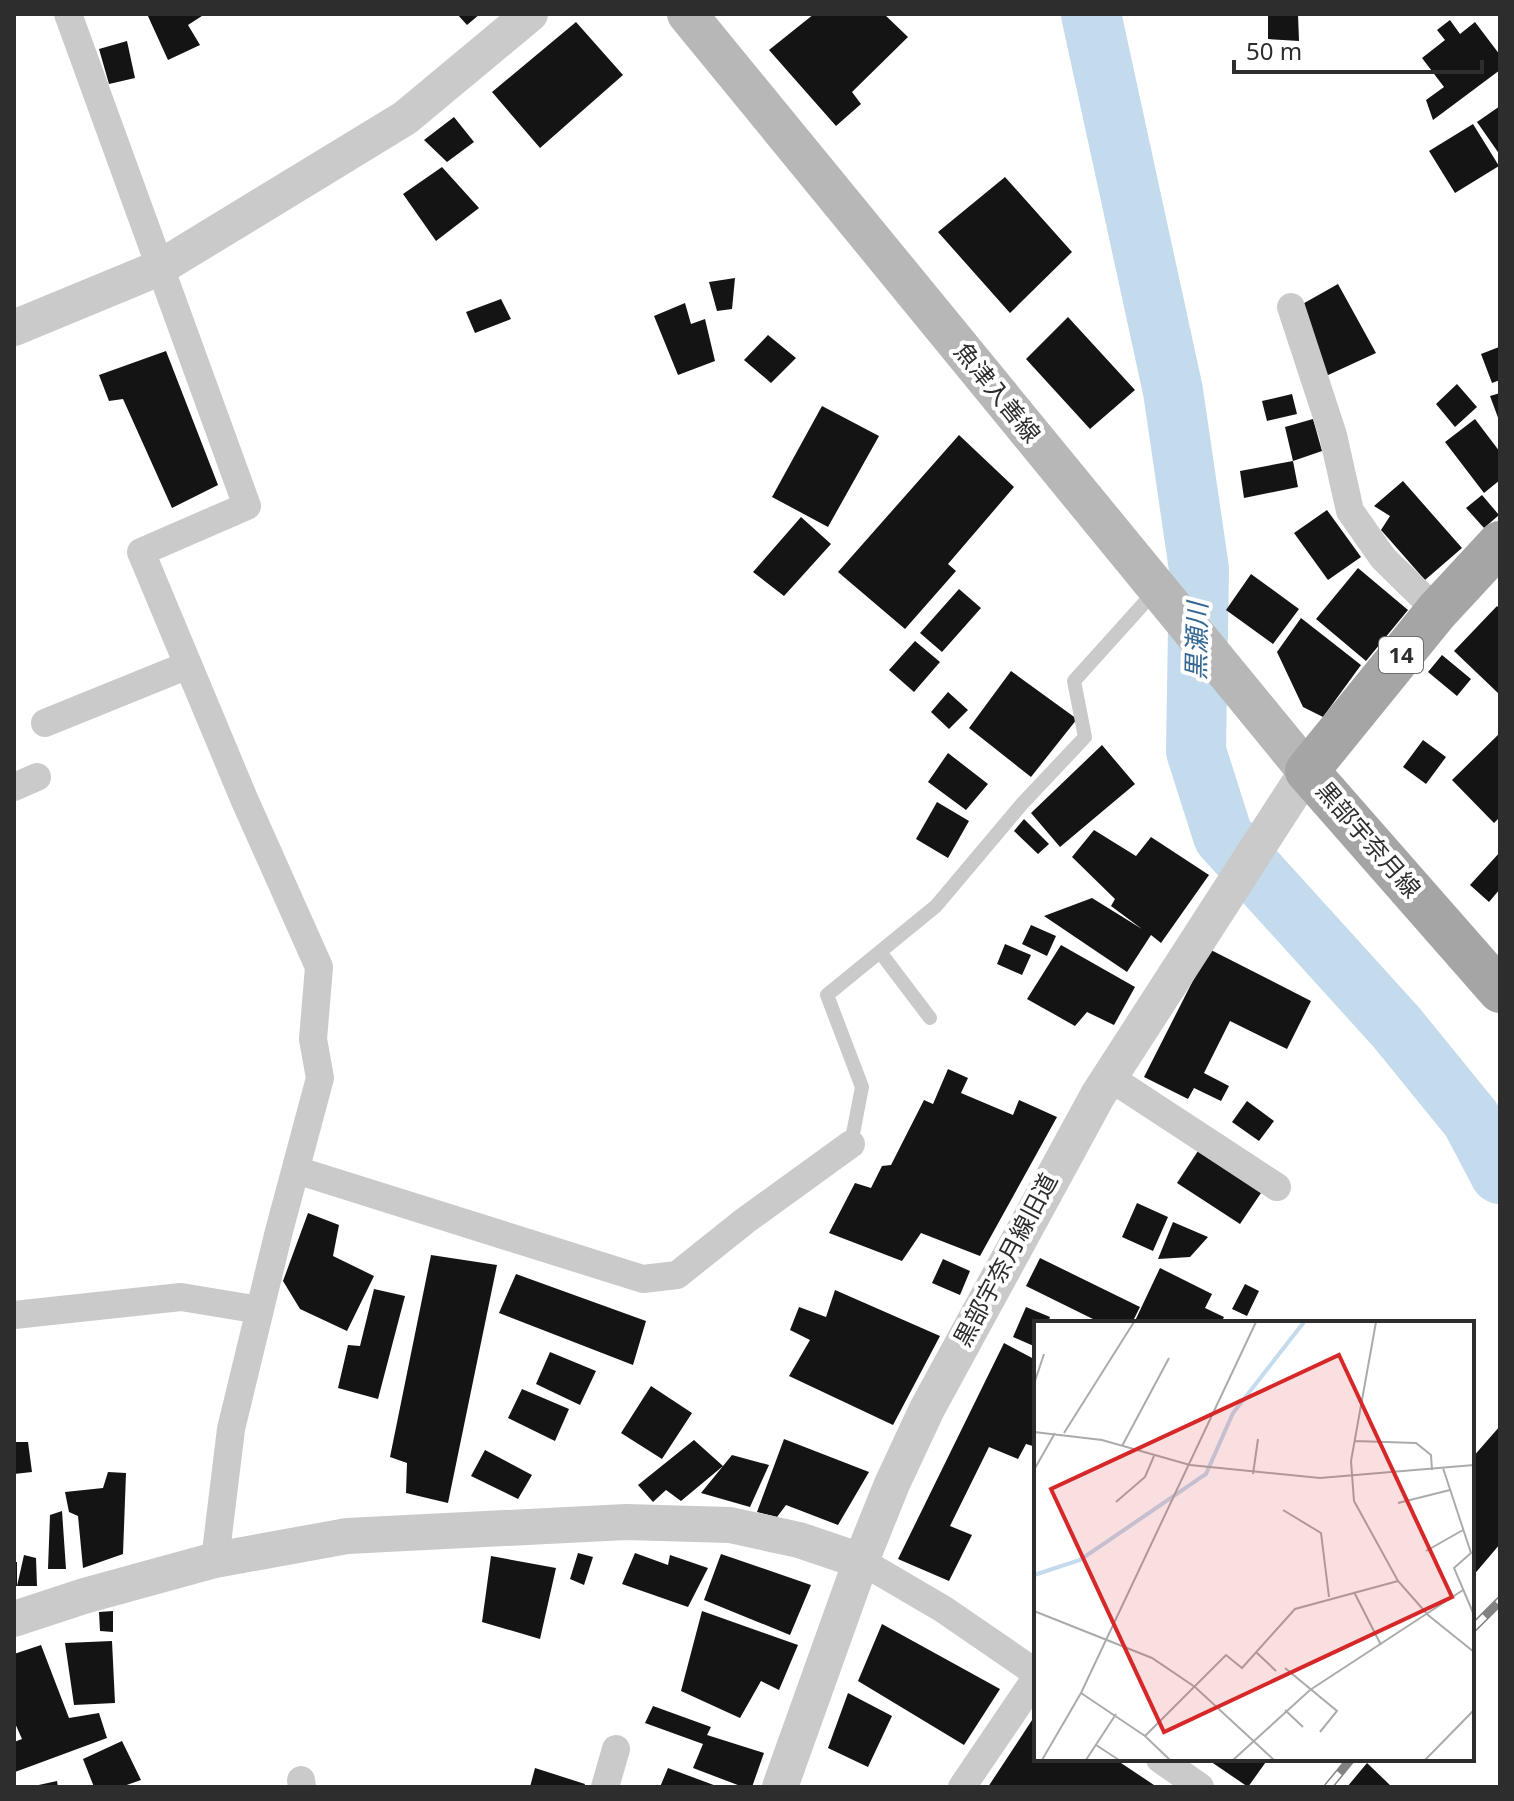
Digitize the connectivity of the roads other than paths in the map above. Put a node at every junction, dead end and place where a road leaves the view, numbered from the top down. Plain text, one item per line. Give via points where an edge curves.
1 (68, 14) edge
2 (530, 14) edge
3 (687, 14) edge
4 (159, 268) junction
5 (1291, 307) dead end
6 (14, 328) edge
7 (1500, 543) edge
8 (1164, 598) junction
9 (1437, 611) junction
10 (188, 665) junction
11 (45, 723) dead end
12 (1307, 771) junction
13 (880, 952) junction
14 (1500, 991) edge
15 (930, 1018) dead end
16 (1109, 1077) junction
17 (851, 1144) joint
18 (296, 1170) junction
19 (1277, 1187) dead end
20 (260, 1310) junction
21 (14, 1315) edge
22 (215, 1560) junction
23 (861, 1561) junction
24 (14, 1619) edge
25 (1034, 1674) edge
26 (1034, 1678) edge
27 (616, 1749) dead end
28 (1163, 1761) edge
29 (605, 1787) edge
30 (780, 1787) edge
31 (962, 1787) edge
32 (1200, 1787) edge

1 - 4 street
2 - 4 street via 405,118
3 - 8 main road, 魚津入善線
4 - 6 street
4 - 10 street via 247,506 141,552
5 - 9 street via 1333,435 1350,511 1383,558
7 - 9 main road, 黒部宇奈月線 / 14
8 - 12 main road, 魚津入善線
8 - 13 lane via 1074,681 1085,737 936,906
9 - 12 main road, 黒部宇奈月線 / 14
10 - 11 street
10 - 18 street via 319,967 313,1039 320,1078
12 - 14 main road, 黒部宇奈月線
12 - 16 street, 黒部宇奈月線旧道
13 - 15 lane
13 - 17 lane via 827,995 862,1087
16 - 19 street
16 - 23 street, 黒部宇奈月線旧道 via 927,1409
17 - 18 street via 677,1275 643,1279
18 - 20 street
20 - 21 street via 181,1297
20 - 22 street via 231,1429
22 - 23 street via 347,1536 626,1522 730,1525
22 - 24 street
23 - 25 street via 943,1609
23 - 30 street, 黒部宇奈月線旧道
26 - 31 street
27 - 29 street
28 - 32 street

